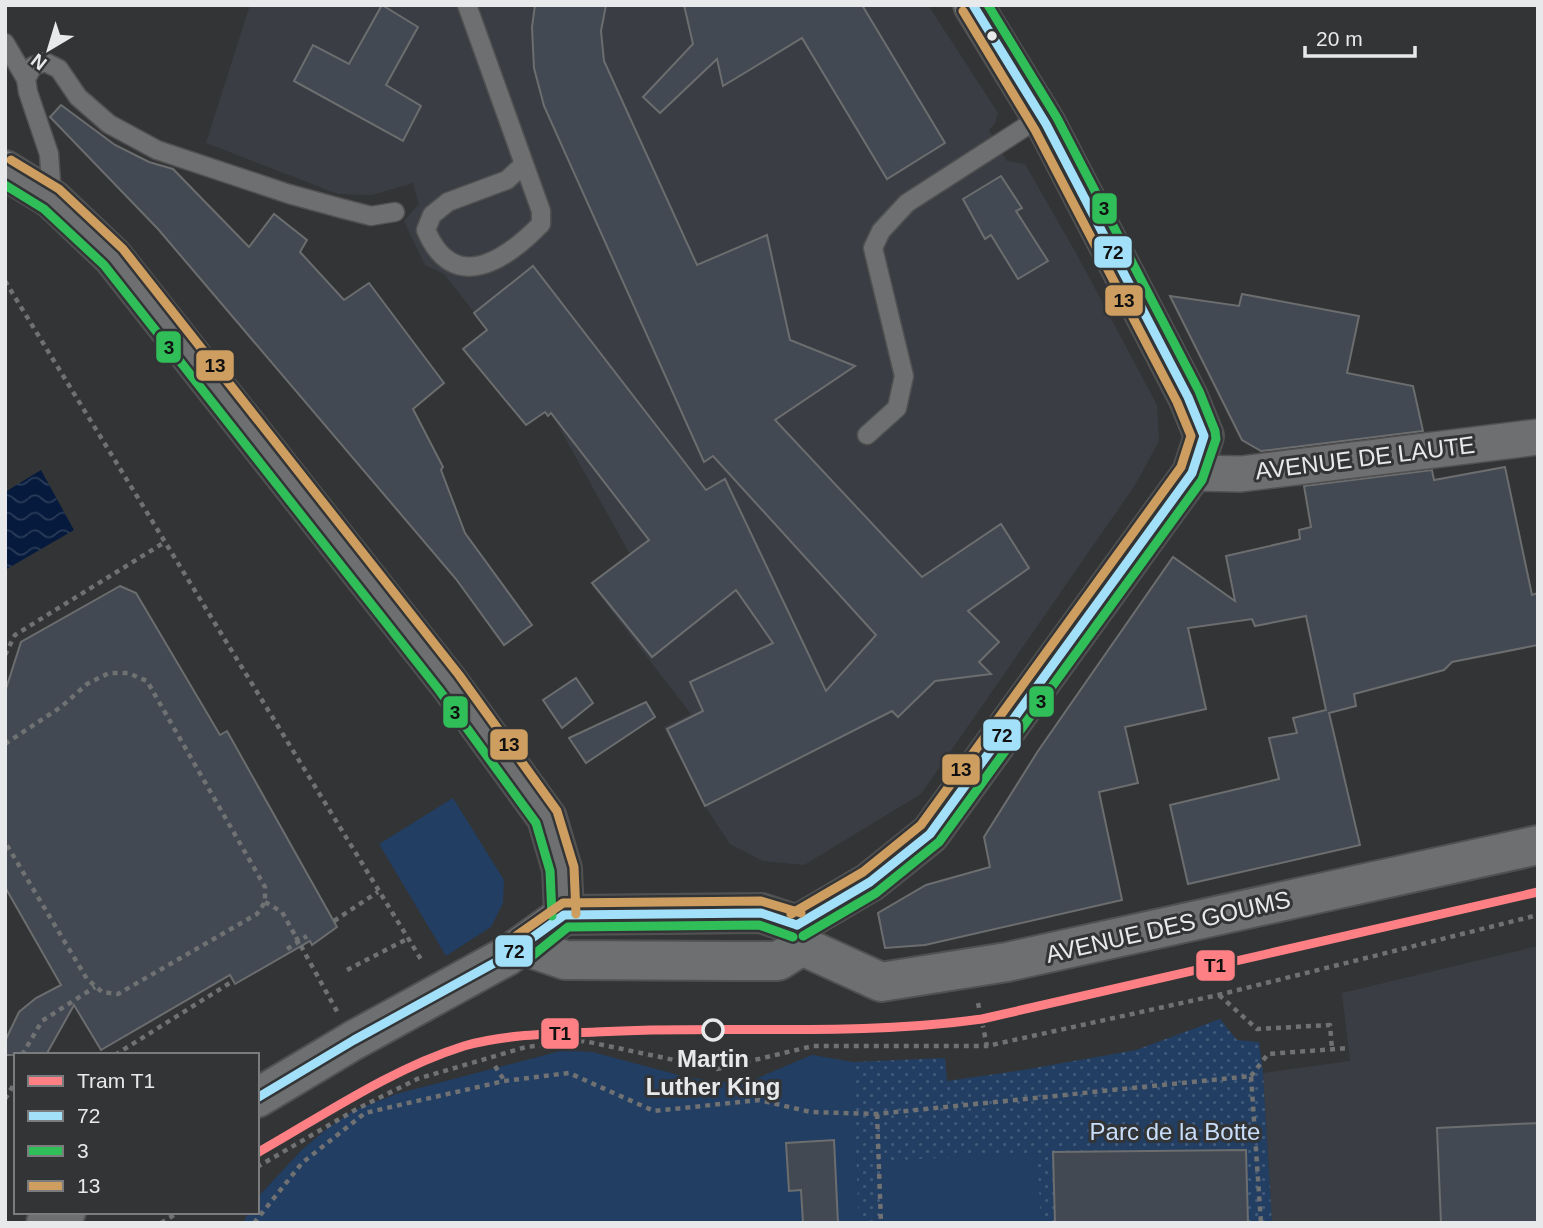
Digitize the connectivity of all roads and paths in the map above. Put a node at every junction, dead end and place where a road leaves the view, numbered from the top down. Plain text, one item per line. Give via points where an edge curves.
1 (973, 5) edge
2 (471, 8) edge
3 (5, 43) edge
4 (26, 79) junction
5 (1042, 116) junction
6 (523, 165) junction
7 (5, 170) edge
8 (52, 200) junction
9 (395, 212) dead end
10 (5, 281) edge
11 (867, 435) dead end
12 (1538, 437) edge
13 (1192, 473) junction
14 (165, 542) junction
15 (5, 655) edge
16 (5, 744) edge
17 (5, 842) edge
18 (1538, 845) edge
19 (378, 892) junction
20 (265, 902) junction
21 (564, 915) junction
22 (1538, 915) edge
23 (334, 920) dead end
24 (799, 935) junction
25 (307, 936) dead end
26 (407, 939) junction
27 (524, 946) junction
28 (287, 949) dead end
29 (974, 968) junction
30 (347, 970) dead end
31 (428, 970) dead end
32 (233, 981) dead end
33 (95, 987) junction
34 (1218, 995) junction
35 (340, 1015) dead end
36 (987, 1046) junction
37 (1349, 1048) dead end
38 (1332, 1049) junction
39 (23, 1053) edge
40 (118, 1053) edge
41 (495, 1066) dead end
42 (1251, 1076) junction
43 (504, 1081) junction
44 (259, 1097) edge
45 (877, 1114) junction
46 (259, 1166) edge
47 (62, 1214) edge
48 (46, 1223) edge
49 (254, 1223) edge
50 (881, 1223) edge
51 (1261, 1223) edge

1 - 5 main road
2 - 6 lane
3 - 4 lane
4 - 8 lane via 49,154
4 - 9 lane via 33,66 45,62 60,69 78,97 109,124 157,150 340,208 371,216
5 - 11 lane via 908,203 881,231 873,248 904,376 897,408
5 - 13 main road via 1188,397 1204,436
6 - 6 lane via 507,180 448,202 432,215 426,230 441,257 459,267 481,266 541,224 541,211
7 - 8 main road
8 - 21 main road via 113,257 449,682 547,818 562,869
10 - 14 path
12 - 13 street, AVENUE DE LAUTE via 1241,474
13 - 24 main road via 930,834
14 - 15 path via 15,635
14 - 19 path
16 - 20 path via 109,673 128,673 146,681 265,887
17 - 33 path
18 - 29 main road, AVENUE DES GOUMS
19 - 23 path
19 - 26 path
20 - 33 path via 257,914 118,994
20 - 35 path, bridge via 282,912
21 - 24 main road, AVENUE DES GOUMS via 761,913
21 - 27 main road
22 - 34 path
24 - 27 main road via 778,961 565,960
24 - 29 main road, AVENUE DES GOUMS via 881,982
25 - 28 path
26 - 30 path
26 - 31 path
27 - 44 main road
29 - 36 path
32 - 40 path
33 - 39 path via 42,1021
34 - 36 path
34 - 38 path via 1257,1029 1330,1025
36 - 46 path via 813,1046 717,1069 584,1041 526,1047 417,1079
37 - 38 path
38 - 42 path via 1268,1054
41 - 43 path
42 - 45 path
42 - 51 path
43 - 45 path via 569,1073 654,1111 759,1100 811,1112
43 - 49 path via 365,1113 302,1163
45 - 50 path
47 - 48 main road

